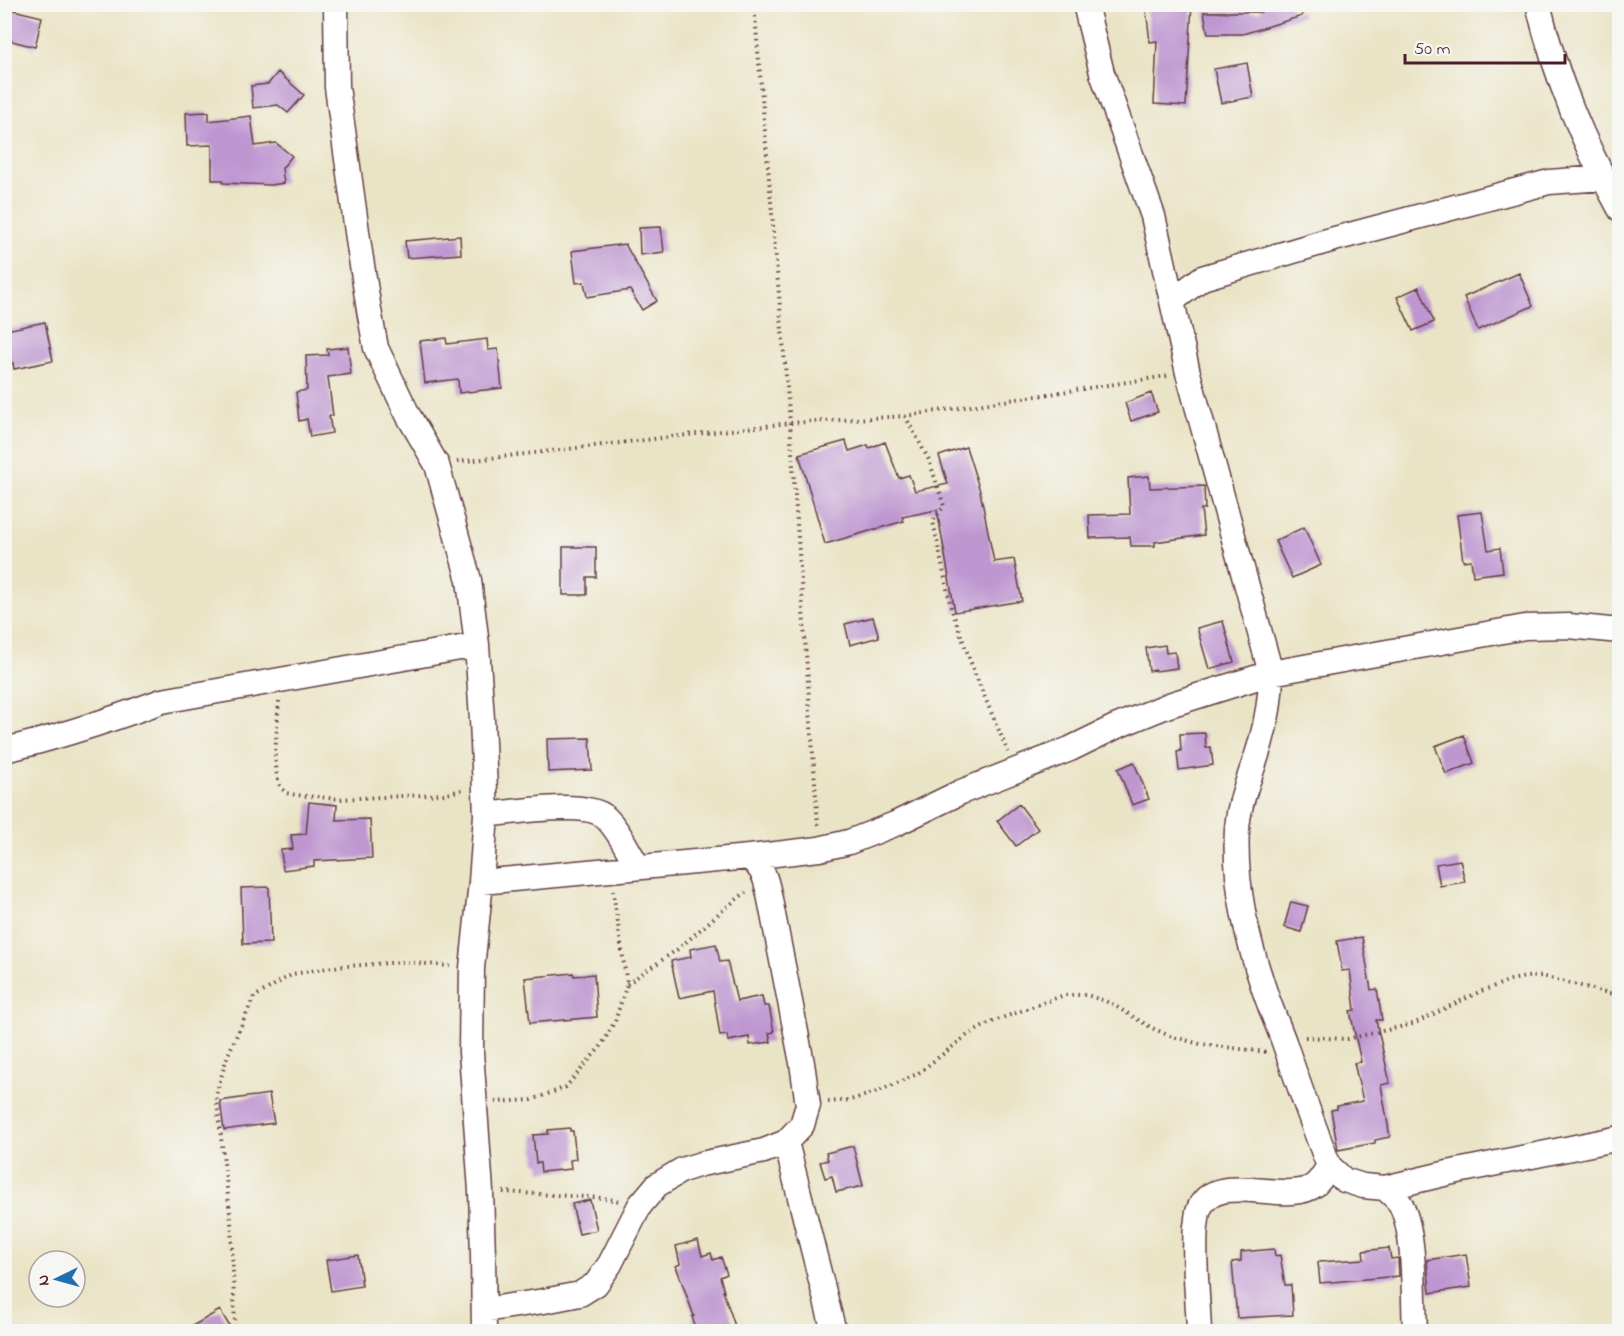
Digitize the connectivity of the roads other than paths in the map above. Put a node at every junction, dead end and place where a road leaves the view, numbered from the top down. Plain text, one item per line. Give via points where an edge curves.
1 (336, 4) edge
2 (1085, 4) edge
3 (1538, 4) edge
4 (1603, 178) junction
5 (1620, 209) edge
6 (1164, 262) junction
7 (1202, 278) junction
8 (1172, 301) junction
9 (1620, 631) edge
10 (477, 645) junction
11 (1271, 673) junction
12 (4, 750) edge
13 (486, 815) junction
14 (749, 857) junction
15 (638, 867) junction
16 (481, 882) junction
17 (1620, 1138) edge
18 (786, 1142) junction
19 (1329, 1166) junction
20 (1385, 1188) junction
21 (482, 1326) edge
22 (834, 1332) edge
23 (1199, 1332) edge
24 (1415, 1332) edge

1 - 10 street via 337,87 376,348 437,465 469,580
2 - 6 street via 1102,73 1153,216
3 - 4 street via 1573,115
4 - 5 street
4 - 7 street via 1549,182
6 - 7 street
6 - 8 street
7 - 8 street
8 - 11 street via 1188,373
9 - 11 street via 1525,627
10 - 12 street via 162,701
10 - 13 street
11 - 14 street via 1169,705 849,842
11 - 19 street via 1266,724 1237,827 1241,898 1262,984
13 - 15 street via 545,808 584,809 603,814
13 - 16 street
14 - 15 street
14 - 18 street via 766,878 808,1105 802,1125
15 - 16 street
16 - 21 street via 472,968 471,1052 481,1191
17 - 20 street
18 - 21 street via 682,1170 657,1185 640,1204 596,1284 580,1294 544,1301
18 - 22 street
19 - 20 street via 1344,1180
19 - 23 street via 1316,1184 1305,1189 1228,1190 1205,1199 1198,1212 1195,1242
20 - 24 street via 1401,1203 1407,1225

